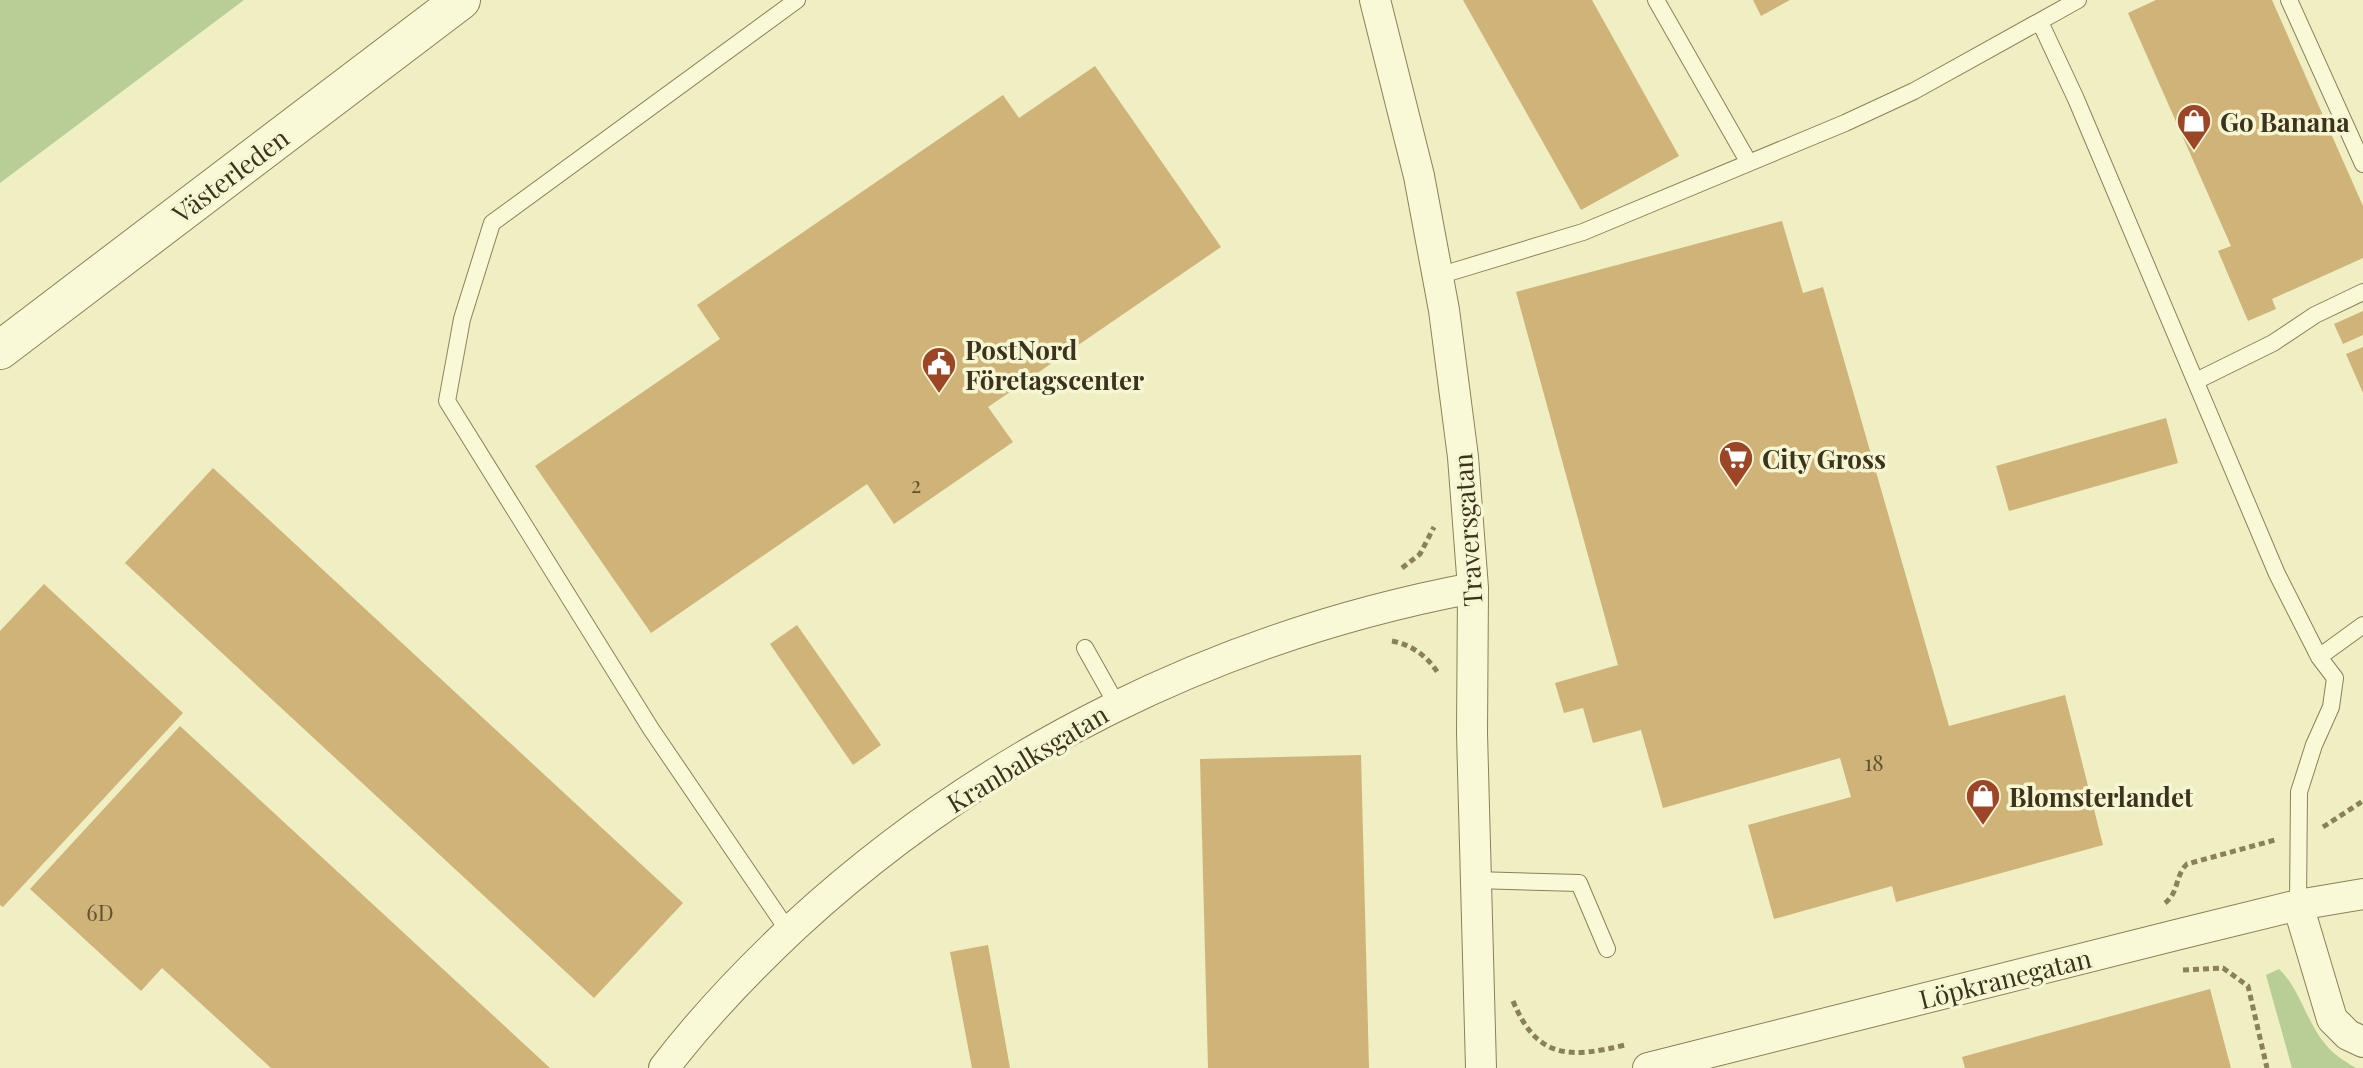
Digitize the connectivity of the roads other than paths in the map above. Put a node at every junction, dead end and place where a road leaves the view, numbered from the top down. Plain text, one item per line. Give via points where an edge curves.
1 (461, 0) edge
2 (797, 0) edge
3 (1375, 0) edge
4 (1656, 0) edge
5 (2078, 0) edge
6 (2289, 0) edge
7 (2040, 22) junction
8 (1749, 163) junction
9 (2363, 164) edge
10 (1438, 276) junction
11 (2363, 292) edge
12 (0, 350) edge
13 (2196, 381) junction
14 (1473, 588) junction
15 (2363, 625) edge
16 (1085, 648) dead end
17 (2319, 657) junction
18 (1117, 705) junction
19 (1475, 880) junction
20 (2363, 894) edge
21 (2298, 905) junction
22 (789, 932) junction
23 (1607, 949) dead end
24 (2363, 1042) edge
25 (664, 1068) edge
26 (1481, 1068) edge
27 (1648, 1068) edge

1 - 12 street, Västerleden
2 - 22 lane via 492,223 462,319 447,401 651,729
3 - 10 street, Traversgatan
4 - 8 lane
5 - 7 lane
6 - 9 lane
7 - 8 lane via 1914,91
7 - 13 lane
8 - 10 lane via 1583,232
10 - 14 street, Traversgatan via 1463,457
11 - 13 lane
13 - 17 lane via 2277,574
14 - 18 street, Kranbalksgatan via 1317,625 1241,651
14 - 19 street, Traversgatan
15 - 17 lane
16 - 18 lane
17 - 21 lane via 2335,678 2331,707 2299,792
18 - 22 street, Kranbalksgatan via 955,798 890,845
19 - 23 lane via 1579,883
19 - 26 street, Traversgatan
20 - 21 street, Löpkranegatan
21 - 24 street via 2332,1019
21 - 27 street, Löpkranegatan
22 - 25 street, Kranbalksgatan via 720,1001

